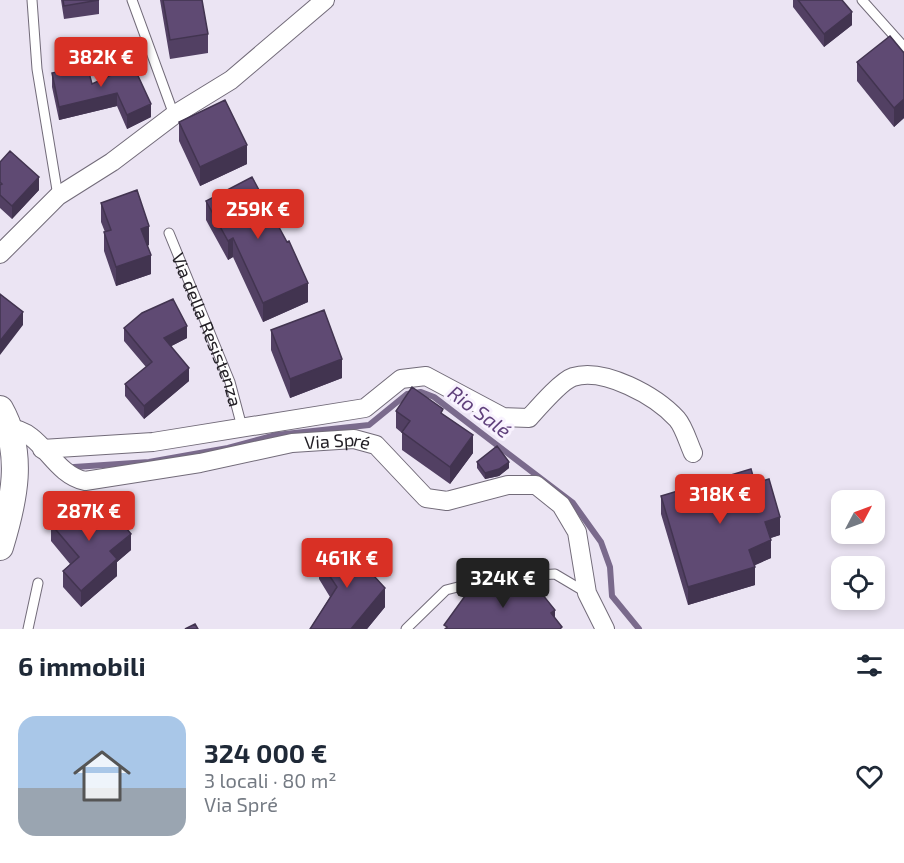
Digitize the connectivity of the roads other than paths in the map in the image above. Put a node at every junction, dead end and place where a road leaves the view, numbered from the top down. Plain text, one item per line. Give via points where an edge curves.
1 (32, 0) edge
2 (132, 0) edge
3 (325, 0) edge
4 (862, 0) edge
5 (904, 47) edge
6 (174, 115) junction
7 (58, 196) junction
8 (169, 233) dead end
9 (0, 254) edge
10 (5, 419) edge
11 (242, 427) junction
12 (42, 449) junction
13 (693, 453) dead end
14 (0, 547) edge
15 (38, 583) dead end
16 (587, 593) junction
17 (28, 629) edge
18 (406, 629) edge
19 (605, 629) edge

1 - 7 lane via 37,69
2 - 6 lane
3 - 6 street via 231,80
4 - 5 lane
6 - 7 street via 112,162
7 - 9 street
8 - 11 lane, Via della Resistenza via 230,382
10 - 12 street, Via Spré via 30,435
10 - 14 street via 16,469 14,495
11 - 12 street, Via della Resistenza via 153,442
11 - 13 street, Via della Resistenza via 365,408 401,379 426,376 502,417 529,418 570,377 591,374 627,383 662,407 678,420
12 - 16 street, Via Spré via 56,466 77,480 86,481 292,443 354,440 376,445 426,498 447,501 508,485 536,485 561,505 577,532
15 - 17 lane
16 - 18 lane via 555,574 493,578 446,590
16 - 19 street, Via Spré

